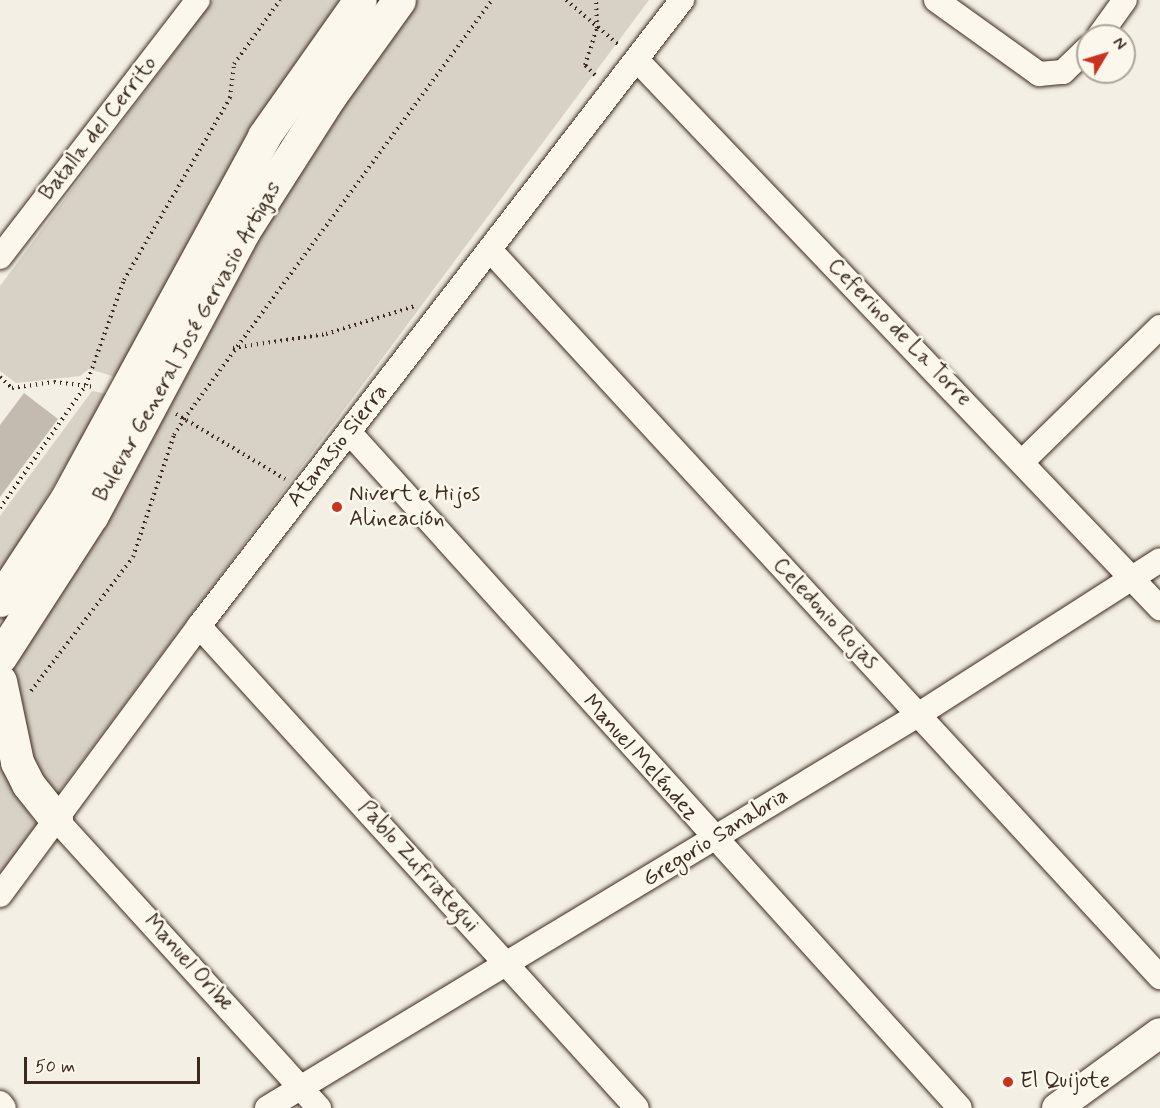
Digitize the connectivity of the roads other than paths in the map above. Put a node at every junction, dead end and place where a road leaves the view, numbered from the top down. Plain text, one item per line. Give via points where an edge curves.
1 (198, 0) edge
2 (360, 0) edge
3 (399, 0) edge
4 (682, 0) edge
5 (936, 0) edge
6 (1125, 0) edge
7 (1108, 24) edge
8 (637, 60) junction
9 (1076, 60) edge
10 (490, 250) junction
11 (0, 257) edge
12 (1160, 327) edge
13 (349, 432) junction
14 (1022, 462) junction
15 (1160, 560) edge
16 (1133, 578) junction
17 (0, 600) edge
18 (1160, 608) edge
19 (199, 626) junction
20 (0, 657) edge
21 (0, 681) edge
22 (918, 715) junction
23 (56, 819) junction
24 (713, 840) junction
25 (0, 896) edge
26 (508, 966) junction
27 (1160, 977) edge
28 (1160, 1033) edge
29 (300, 1087) junction
30 (0, 1103) edge
31 (4, 1108) edge
32 (267, 1108) edge
33 (319, 1108) edge
34 (637, 1108) edge
35 (960, 1108) edge
36 (1057, 1108) edge

1 - 11 street, Batalla del Cerrito
2 - 17 main road, Bulevar General José Gervasio Artigas via 264,136 67,498
3 - 20 main road, Bulevar General José Gervasio Artigas via 330,96 243,232 92,515
4 - 8 street, Atanasio Sierra
5 - 9 street via 1039,74 1064,72
6 - 7 street
8 - 10 street, Atanasio Sierra
8 - 14 street, Ceferino de La Torre
10 - 13 street, Atanasio Sierra
10 - 22 street, Celedonio Rojas
12 - 14 street
13 - 19 street, Atanasio Sierra
13 - 24 street, Manuel Meléndez
14 - 16 street, Ceferino de La Torre
15 - 16 street, Gregorio Sanabria
16 - 18 street, Ceferino de La Torre
16 - 22 street, Gregorio Sanabria
19 - 23 street, Atanasio Sierra
19 - 26 street, Pablo Zufriategui
21 - 23 main road via 8,722 28,784
22 - 24 street, Gregorio Sanabria
22 - 27 street, Celedonio Rojas
23 - 25 street, Atanasio Sierra
23 - 29 street, Manuel Oribe
24 - 26 street, Gregorio Sanabria
24 - 35 street, Manuel Meléndez
26 - 29 street, Gregorio Sanabria
26 - 34 street, Pablo Zufriategui
28 - 36 street
29 - 32 street, Gregorio Sanabria
29 - 33 street, Manuel Oribe
30 - 31 street

